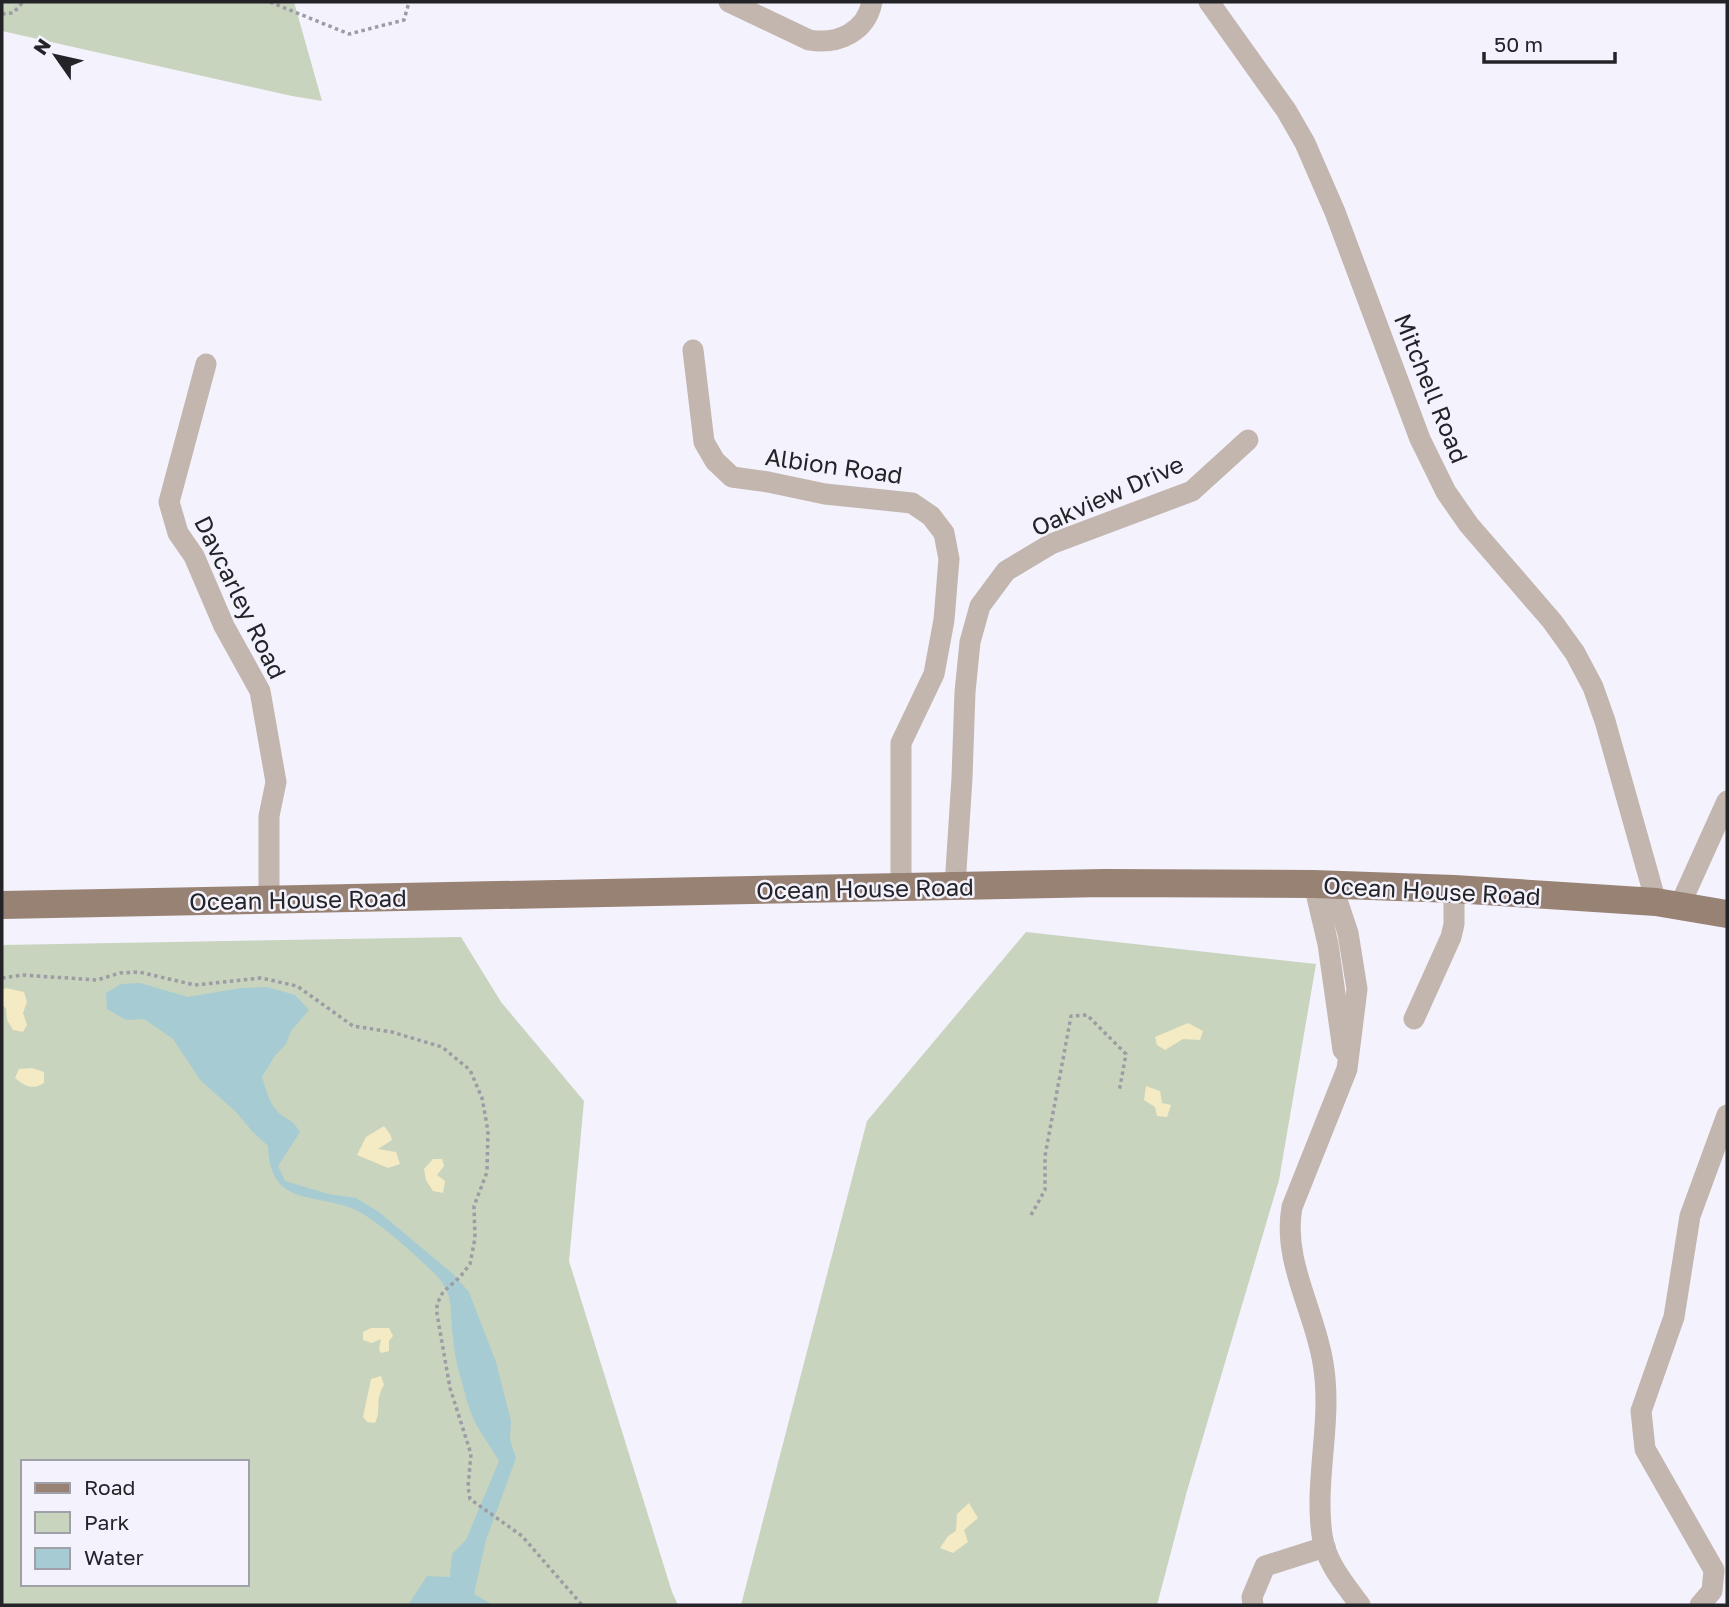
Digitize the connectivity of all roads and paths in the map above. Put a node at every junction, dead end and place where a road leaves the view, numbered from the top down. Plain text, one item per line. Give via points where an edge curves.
1 (23, 2) edge
2 (270, 2) edge
3 (410, 2) edge
4 (729, 2) edge
5 (872, 2) edge
6 (1209, 2) edge
7 (759, 7) edge
8 (2, 14) edge
9 (693, 350) dead end
10 (206, 364) dead end
11 (1248, 440) dead end
12 (1727, 801) edge
13 (1323, 885) junction
14 (955, 886) junction
15 (901, 887) junction
16 (1454, 890) junction
17 (270, 899) junction
18 (1668, 904) junction
19 (2, 905) edge
20 (1727, 914) edge
21 (2, 978) edge
22 (1413, 1019) dead end
23 (1119, 1092) dead end
24 (1727, 1115) edge
25 (1031, 1215) dead end
26 (1325, 1547) junction
27 (582, 1605) edge
28 (1253, 1605) edge
29 (1360, 1605) edge
30 (1700, 1605) edge

1 - 8 path via 13,13
2 - 3 path via 349,34 404,20
4 - 7 street
5 - 7 street via 867,19 857,29 826,41 809,40
6 - 18 street, Mitchell Road via 1305,143 1420,439 1446,492 1576,653 1593,687
9 - 15 street, Albion Road via 705,442 732,477 825,494 912,503 944,533 949,559 934,674 901,743
10 - 17 street, Davcarley Road via 169,502 178,533 194,556 224,626 260,691 275,782 269,816
11 - 14 street, Oakview Drive via 1192,491 1051,544 1006,571 980,606 966,680
12 - 18 street
13 - 14 main road, Ocean House Road
13 - 16 main road, Ocean House Road
13 - 26 street via 1347,1069 1289,1224 1290,1245 1323,1363
14 - 15 main road, Ocean House Road
15 - 17 main road, Ocean House Road
16 - 18 main road, Ocean House Road
16 - 22 street via 1451,937
17 - 19 main road, Ocean House Road
18 - 20 main road, Ocean House Road
21 - 27 path via 97,980 139,972 195,985 261,978 297,986 353,1026 442,1047 470,1070 482,1098 488,1131 487,1172 474,1206 470,1264 437,1304 450,1388 471,1454 470,1499 522,1536
23 - 25 path via 1126,1054 1087,1015 1071,1016 1045,1156 1045,1190
24 - 30 street via 1690,1216 1674,1317 1641,1411 1645,1448 1714,1570 1712,1591
26 - 28 street via 1265,1566
26 - 29 street via 1331,1565

